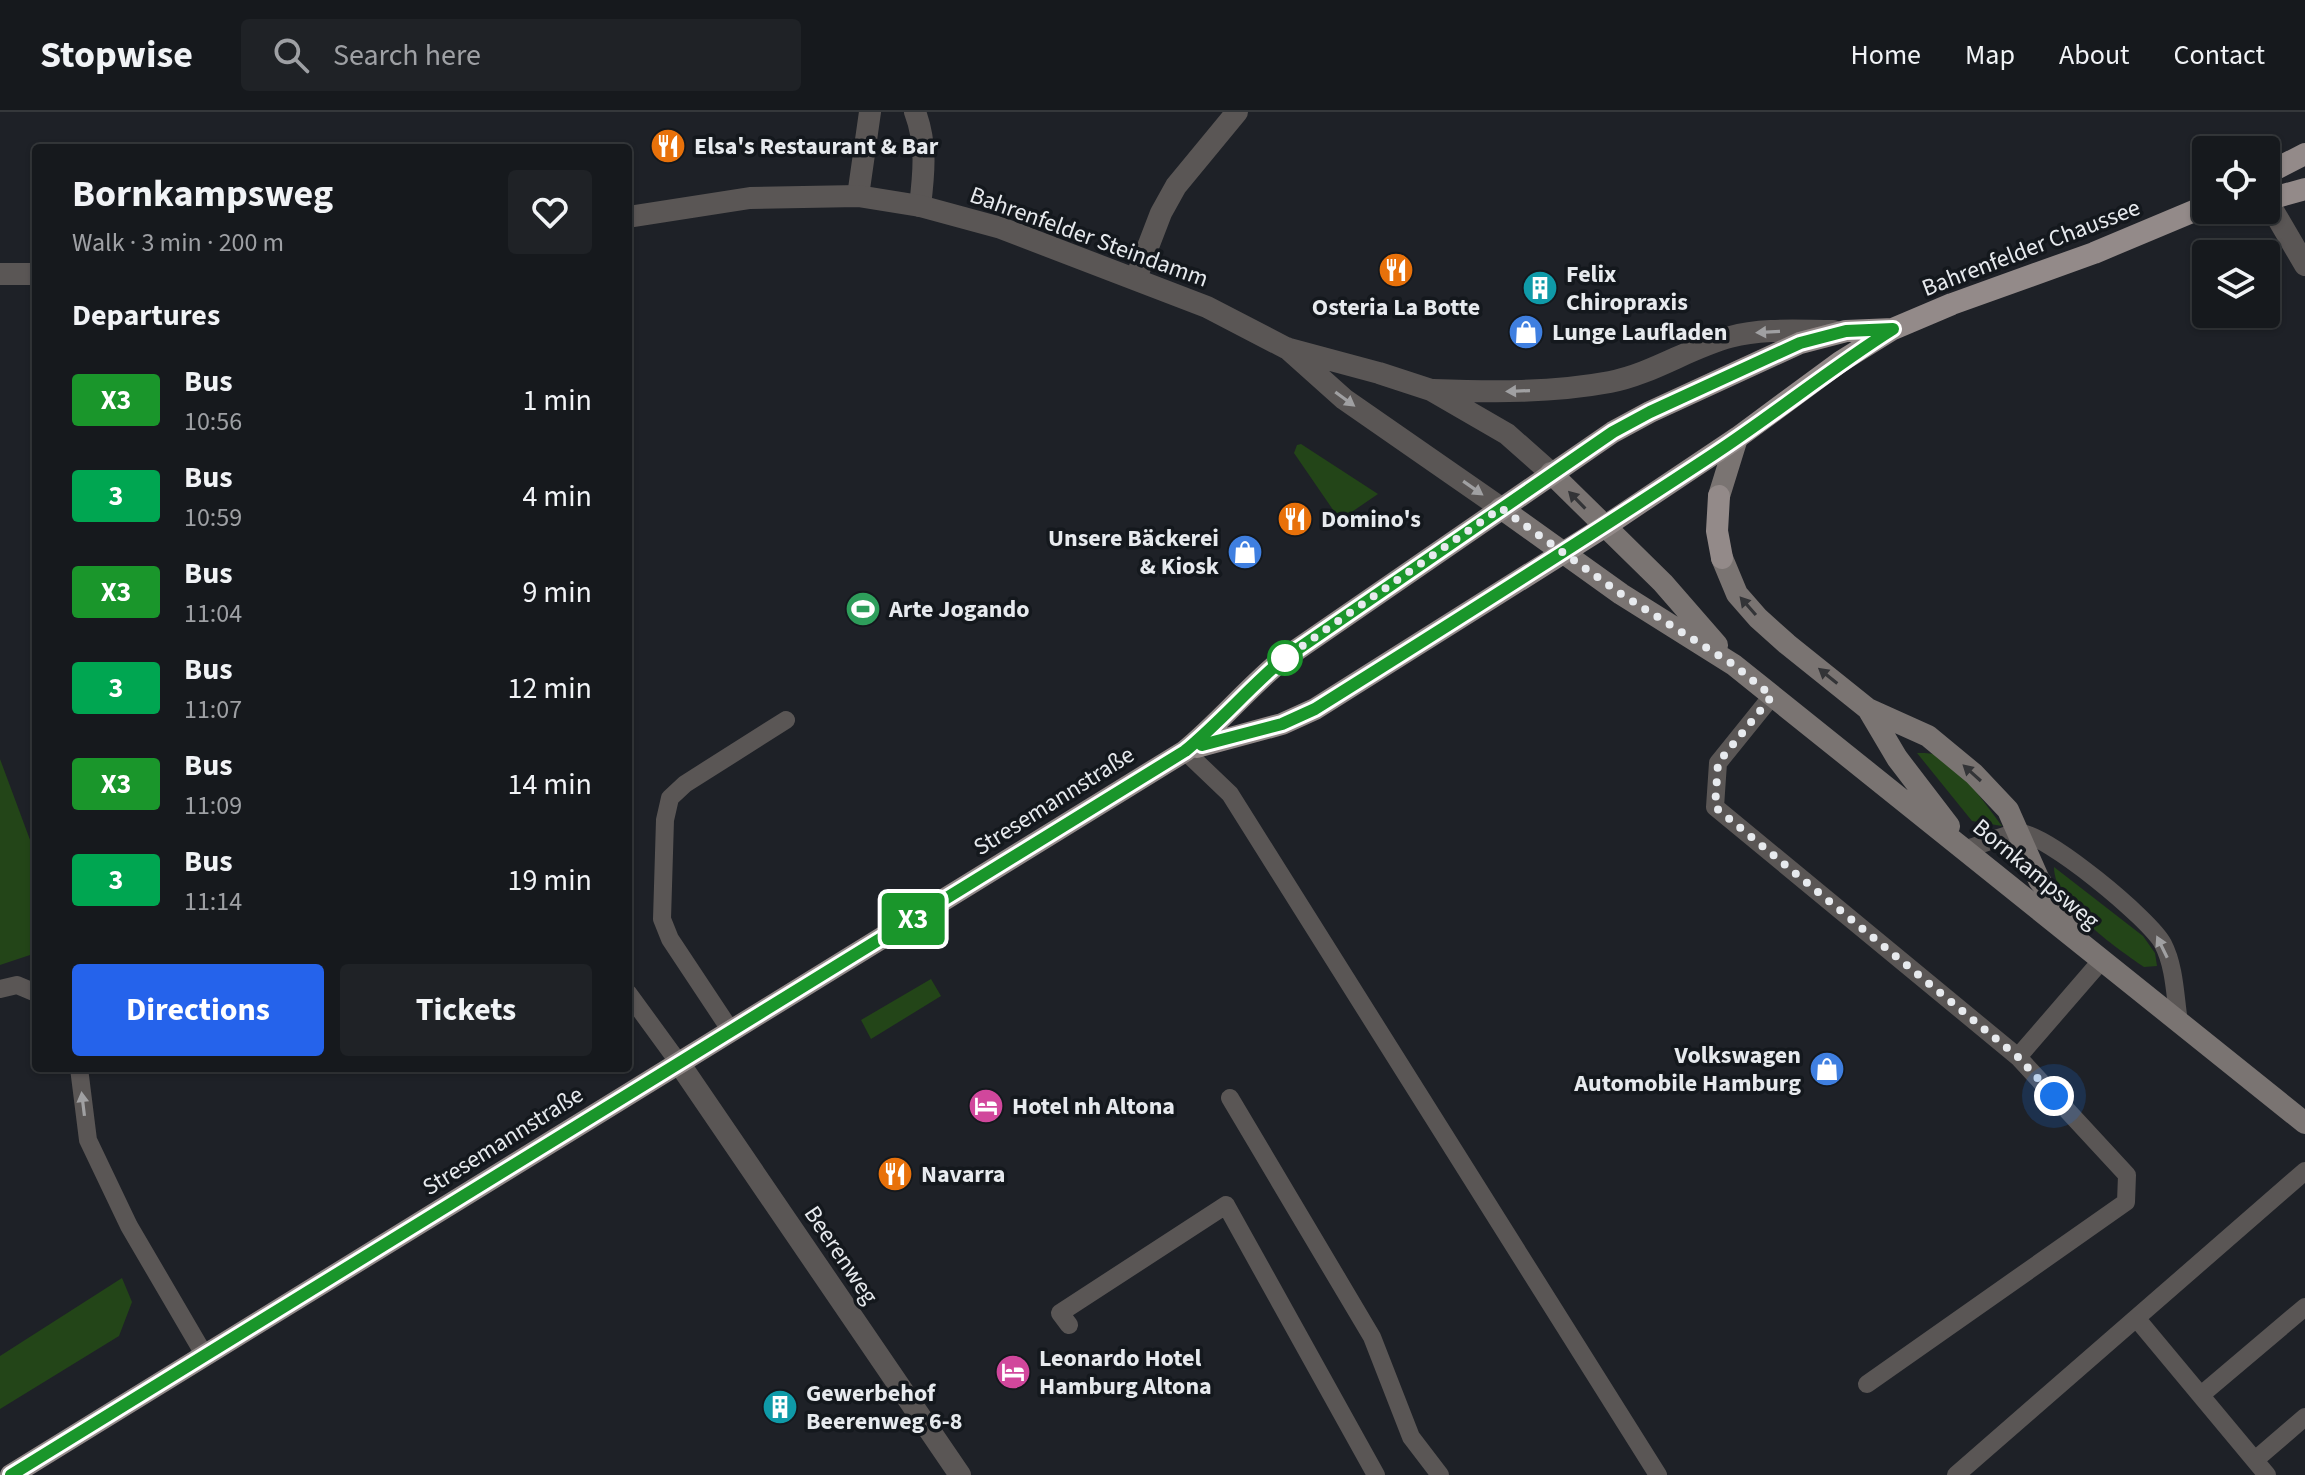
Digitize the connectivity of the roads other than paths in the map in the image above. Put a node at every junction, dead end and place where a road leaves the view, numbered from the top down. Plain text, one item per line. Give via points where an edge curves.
1 (870, 112) edge
2 (915, 112) edge
3 (1237, 112) edge
4 (2305, 154) edge
5 (2280, 167) edge
6 (2305, 189) edge
7 (858, 196) junction
8 (2280, 196) edge
9 (920, 206) junction
10 (2192, 212) edge
11 (632, 216) edge
12 (2280, 223) edge
13 (2305, 265) edge
14 (0, 274) edge
15 (32, 274) edge
16 (1136, 278) junction
17 (1893, 329) junction
18 (1846, 331) junction
19 (1286, 348) junction
20 (1431, 390) junction
21 (1737, 438) junction
22 (1551, 473) junction
23 (1501, 508) junction
24 (1604, 527) junction
25 (1563, 553) junction
26 (1734, 665) junction
27 (1772, 696) junction
28 (1868, 709) junction
29 (786, 720) dead end
30 (1185, 751) junction
31 (2020, 833) junction
32 (1966, 849) junction
33 (2101, 961) junction
34 (0, 989) edge
35 (32, 991) edge
36 (632, 998) edge
37 (2179, 1022) junction
38 (731, 1031) junction
39 (2018, 1057) junction
40 (679, 1063) junction
41 (80, 1072) edge
42 (1230, 1098) dead end
43 (2305, 1123) edge
44 (2305, 1171) edge
45 (2305, 1307) edge
46 (2137, 1319) junction
47 (1069, 1325) dead end
48 (205, 1356) junction
49 (1867, 1384) dead end
50 (2201, 1395) junction
51 (2305, 1417) edge
52 (2255, 1460) junction
53 (11, 1475) edge
54 (960, 1475) edge
55 (1376, 1475) edge
56 (1440, 1475) edge
57 (1658, 1475) edge
58 (1956, 1475) edge
59 (2267, 1475) edge

1 - 7 street
2 - 9 street via 925,162
3 - 16 street via 1176,186
4 - 5 main road
6 - 8 main road
7 - 9 street, Bahrenfelder Steindamm
7 - 11 street, Bahrenfelder Steindamm via 750,198
9 - 16 street, Bahrenfelder Steindamm via 1001,228
10 - 17 main road, Bahrenfelder Chaussee
12 - 13 street
14 - 15 street
16 - 19 street, Bahrenfelder Steindamm
17 - 18 main road, Bahrenfelder Chaussee
17 - 21 main road, Bahrenfelder Chaussee
18 -> 20 street via 1734,336 1611,381 1540,390
18 - 22 main road, Bahrenfelder Chaussee via 1800,343 1650,412
19 - 20 street, Bahrenfelder Steindamm
19 -> 23 street, Bahrenfelder Steindamm via 1344,399
20 - 22 street, Bahrenfelder Steindamm via 1507,434
21 - 24 main road, Bahrenfelder Chaussee
28 -> 21 main road via 1758,618 1737,594 1717,531 1719,496
22 - 23 main road, Bahrenfelder Chaussee
24 -> 22 main road, Bornkampsweg
23 - 25 main road, Bornkampsweg
23 - 30 main road, Stresemannstraße via 1282,660
24 - 25 main road, Bahrenfelder Chaussee
24 - 26 main road, Bornkampsweg via 1663,583
25 - 26 main road, Bornkampsweg
25 - 30 main road, Stresemannstraße via 1315,709 1282,724
26 - 27 main road, Bornkampsweg
27 - 32 main road, Bornkampsweg
27 - 39 lane via 1718,763 1715,807
31 -> 28 main road via 2008,810 1974,774 1928,736
28 - 32 main road via 1897,758
29 - 38 lane via 685,784 670,798 665,820 662,919
30 - 38 main road, Stresemannstraße
30 - 57 lane via 1230,794
31 - 32 lane
31 - 33 main road via 2039,880
37 -> 31 lane via 2163,943 2119,898 2045,841
32 - 33 main road, Bornkampsweg
33 - 37 main road, Bornkampsweg
33 - 39 lane
34 - 35 lane via 17,985
36 - 40 lane
37 - 43 main road, Bornkampsweg
38 - 40 main road, Stresemannstraße
39 - 49 lane via 2127,1175 2126,1202
40 - 48 main road, Stresemannstraße
40 - 54 street, Beerenweg
48 -> 41 lane via 129,1226 88,1140
42 - 56 lane via 1372,1337 1411,1437
44 - 46 lane
45 - 50 lane
46 - 50 lane
46 - 58 lane
47 - 55 lane via 1060,1313 1226,1205
48 - 53 main road, Stresemannstraße
50 - 52 lane
51 - 52 lane
52 - 59 lane

